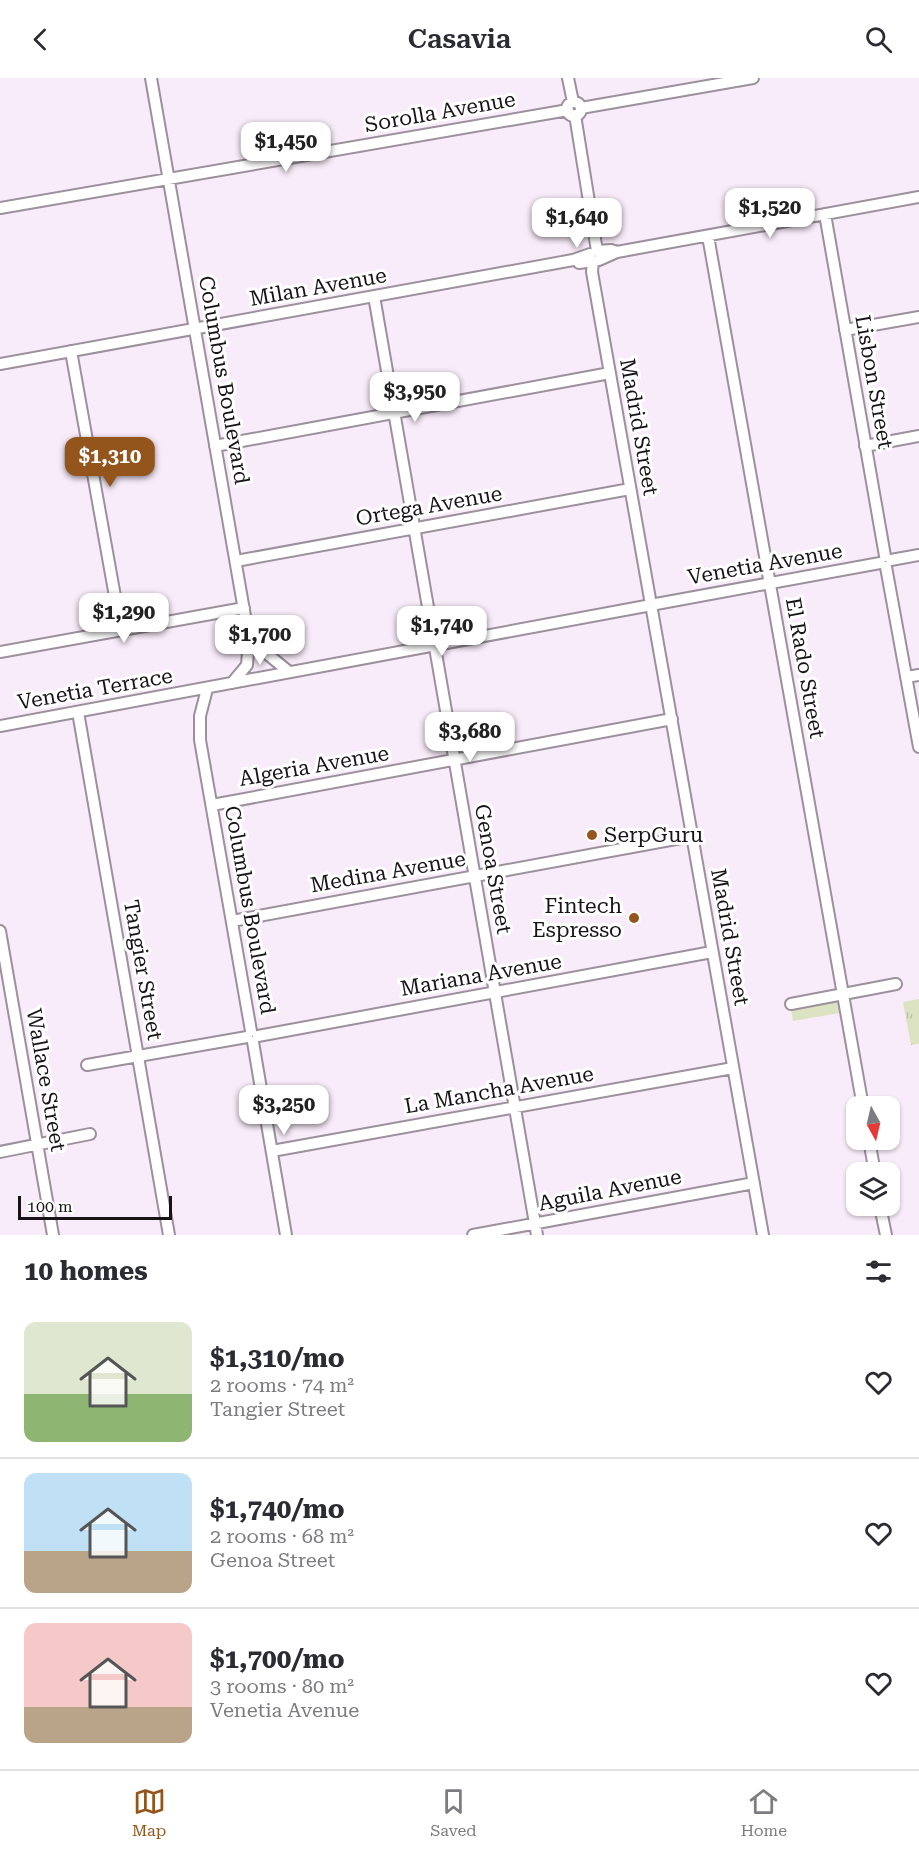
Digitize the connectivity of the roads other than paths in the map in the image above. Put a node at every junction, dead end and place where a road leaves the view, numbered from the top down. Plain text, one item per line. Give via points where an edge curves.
1 (151, 78) edge
2 (568, 78) edge
3 (753, 78) edge
4 (574, 109) junction
5 (169, 179) junction
6 (919, 197) edge
7 (0, 208) edge
8 (825, 214) junction
9 (708, 236) junction
10 (595, 256) junction
11 (374, 296) junction
12 (919, 317) edge
13 (195, 329) junction
14 (845, 330) junction
15 (71, 351) junction
16 (0, 364) edge
17 (610, 373) junction
18 (393, 412) junction
19 (919, 436) edge
20 (215, 446) junction
21 (865, 446) junction
22 (630, 489) junction
23 (414, 529) junction
24 (919, 555) edge
25 (236, 561) junction
26 (886, 562) junction
27 (770, 583) junction
28 (651, 605) junction
29 (244, 608) junction
30 (121, 630) junction
31 (249, 639) junction
32 (435, 644) junction
33 (0, 652) edge
34 (288, 671) junction
35 (919, 675) edge
36 (906, 677) junction
37 (232, 683) junction
38 (207, 689) junction
39 (78, 712) junction
40 (672, 719) junction
41 (0, 726) edge
42 (919, 747) edge
43 (455, 760) junction
44 (212, 805) junction
45 (692, 836) junction
46 (474, 876) junction
47 (232, 921) junction
48 (0, 931) edge
49 (712, 952) junction
50 (896, 984) dead end
51 (495, 992) junction
52 (842, 994) junction
53 (791, 1004) dead end
54 (252, 1036) junction
55 (138, 1056) junction
56 (87, 1065) dead end
57 (733, 1068) junction
58 (861, 1096) edge
59 (515, 1107) junction
60 (90, 1134) dead end
61 (38, 1144) junction
62 (0, 1152) edge
63 (272, 1152) junction
64 (754, 1183) junction
65 (882, 1216) edge
66 (535, 1223) junction
67 (53, 1235) edge
68 (169, 1235) edge
69 (286, 1235) edge
70 (473, 1235) edge
71 (537, 1235) edge
72 (763, 1235) edge
73 (886, 1235) edge

1 - 5 street, Columbus Boulevard
2 - 4 street, Madrid Street
3 - 4 street, Sorolla Avenue
4 - 5 street, Sorolla Avenue
4 - 10 street, Madrid Street
5 - 7 street, Sorolla Avenue
5 - 13 street, Columbus Boulevard
6 - 8 street, Milan Avenue
8 - 9 street, Milan Avenue
8 - 14 street, Lisbon Street
9 - 10 street, Milan Avenue via 611,250
9 - 27 street, El Rado Street
10 - 11 street, Milan Avenue
10 - 17 street, Madrid Street via 592,272
11 - 13 street, Milan Avenue
11 - 18 street, Genoa Street
12 - 14 street
13 - 15 street, Milan Avenue
13 - 20 street, Columbus Boulevard
14 - 21 street, Lisbon Street
15 - 16 street, Milan Avenue
15 - 30 street
17 - 18 street
17 - 22 street, Madrid Street
18 - 20 street
18 - 23 street, Genoa Street
19 - 21 street
20 - 25 street, Columbus Boulevard
21 - 26 street, Lisbon Street
22 - 23 street, Ortega Avenue
22 - 28 street, Madrid Street
23 - 25 street, Ortega Avenue
23 - 32 street, Genoa Street
24 - 26 street, Venetia Avenue
25 - 29 street, Columbus Boulevard
26 - 27 street, Venetia Avenue
26 - 36 street, Lisbon Street
27 - 28 street, Venetia Avenue
27 - 52 street, El Rado Street
28 - 32 street, Venetia Avenue
28 - 40 street, Madrid Street
29 - 30 street
29 - 31 street, Columbus Boulevard
30 - 33 street
31 - 34 street
31 - 37 street, Columbus Boulevard via 247,665
32 - 34 street, Venetia Avenue
32 - 43 street, Genoa Street
34 - 37 street, Venetia Avenue
35 - 36 street
36 - 42 street, Lisbon Street
37 - 38 street, Venetia Terrace
38 - 39 street, Venetia Terrace
38 - 44 street, Columbus Boulevard via 200,730
39 - 41 street, Venetia Terrace
39 - 55 street, Tangier Street
40 - 43 street, Algeria Avenue
40 - 45 street, Madrid Street
43 - 44 street, Algeria Avenue
43 - 46 street, Genoa Street
44 - 47 street, Columbus Boulevard
45 - 46 street, Medina Avenue
45 - 49 street, Madrid Street
46 - 47 street, Medina Avenue
46 - 51 street, Genoa Street
47 - 54 street, Columbus Boulevard
48 - 61 street, Wallace Street
49 - 51 street, Mariana Avenue
49 - 57 street, Madrid Street
50 - 52 street
51 - 54 street, Mariana Avenue
51 - 59 street, Genoa Street
52 - 53 street
52 - 58 street, El Rado Street
54 - 55 street, Mariana Avenue
54 - 63 street, Columbus Boulevard
55 - 56 street, Mariana Avenue
55 - 68 street, Tangier Street
57 - 59 street, La Mancha Avenue
57 - 64 street, Madrid Street
59 - 63 street, La Mancha Avenue
59 - 66 street, Genoa Street
60 - 61 street
61 - 62 street
61 - 67 street, Wallace Street
63 - 69 street, Columbus Boulevard
64 - 66 street, Aguila Avenue
64 - 72 street, Madrid Street
65 - 73 street
66 - 70 street, Aguila Avenue
66 - 71 street, Genoa Street

